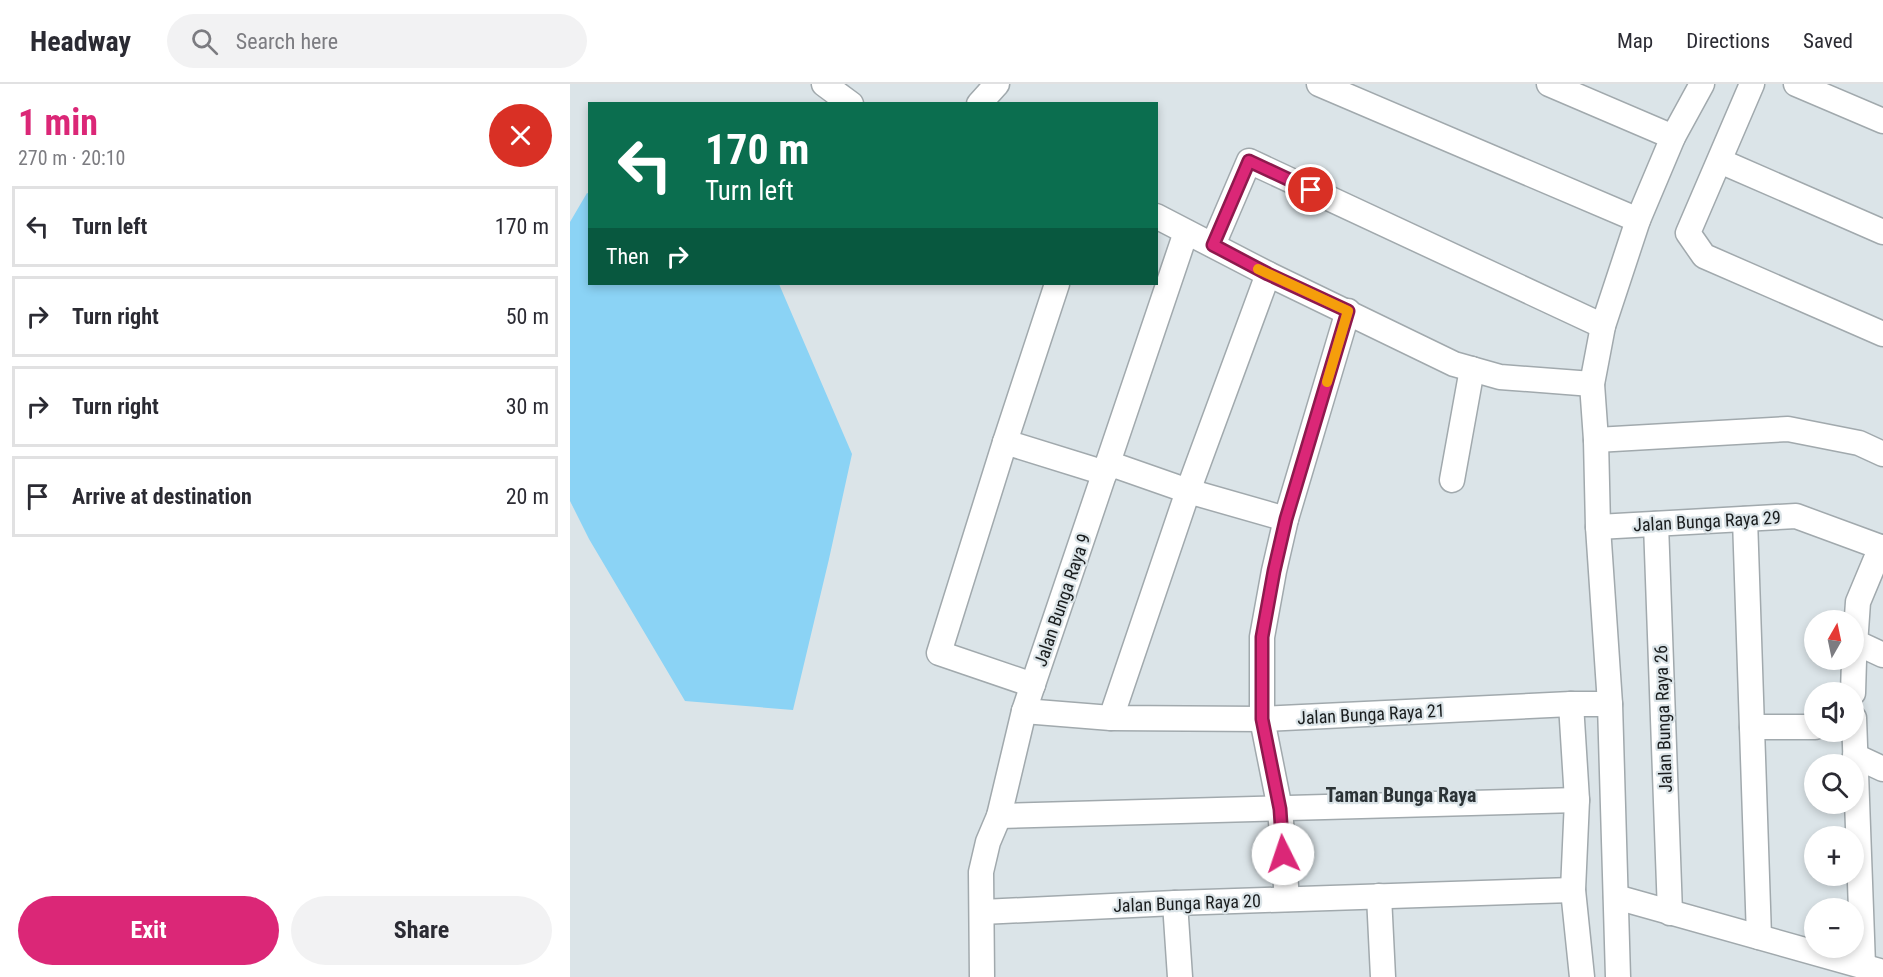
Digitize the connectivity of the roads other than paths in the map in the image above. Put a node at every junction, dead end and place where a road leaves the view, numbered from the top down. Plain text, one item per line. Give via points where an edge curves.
1 (824, 84) edge
2 (997, 84) edge
3 (1319, 84) edge
4 (1549, 84) edge
5 (1702, 84) edge
6 (1752, 84) edge
7 (1799, 85) edge
8 (848, 102) edge
9 (981, 102) edge
10 (1883, 121) edge
11 (1673, 137) junction
12 (1720, 161) junction
13 (1158, 217) edge
14 (1638, 220) junction
15 (1186, 232) junction
16 (1883, 232) edge
17 (1213, 245) junction
18 (1268, 274) junction
19 (1057, 285) edge
20 (1348, 311) junction
21 (1602, 326) junction
22 (1883, 334) edge
23 (1472, 369) junction
24 (1592, 384) junction
25 (1596, 440) junction
26 (1005, 442) junction
27 (1883, 454) edge
28 (1106, 468) junction
29 (1452, 480) dead end
30 (1188, 490) junction
31 (1286, 519) junction
32 (1745, 519) junction
33 (1656, 524) junction
34 (1598, 527) junction
35 (1882, 547) edge
36 (1857, 610) edge
37 (1864, 654) edge
38 (1883, 655) edge
39 (1033, 685) junction
40 (1571, 704) junction
41 (1610, 704) junction
42 (1024, 711) junction
43 (1111, 718) junction
44 (1262, 719) junction
45 (1752, 727) junction
46 (1804, 727) edge
47 (1864, 760) edge
48 (1883, 769) edge
49 (1577, 800) junction
50 (1280, 809) junction
51 (1861, 814) edge
52 (999, 816) junction
53 (1573, 890) junction
54 (1380, 896) junction
55 (1616, 897) junction
56 (1287, 900) junction
57 (1175, 903) junction
58 (982, 912) junction
59 (1670, 913) junction
60 (1759, 937) junction
61 (1873, 968) edge
62 (981, 977) edge
63 (1180, 977) edge
64 (1383, 977) edge
65 (1582, 977) edge
66 (1618, 977) edge

1 - 8 street
2 - 9 street
3 - 14 street
4 - 11 street
5 - 11 street
6 - 12 street
7 - 10 street
11 - 14 street
12 - 16 street
12 - 22 street via 1688,233 1704,256
13 - 15 street
14 - 21 street
15 - 17 street
15 - 28 street, Jalan Bunga Raya 9
17 - 18 street
17 - 21 street via 1249,161
18 - 20 street
18 - 30 street
19 - 26 street
20 - 23 street via 1454,364
20 - 31 street
21 - 24 street
23 - 24 street via 1500,377
23 - 29 street
24 - 25 street
25 - 27 street via 1788,429 1859,443
25 - 34 street
26 - 28 street
26 - 39 street via 939,653
28 - 30 street
28 - 39 street, Jalan Bunga Raya 9
30 - 31 street
30 - 43 street
31 - 44 street via 1262,637
32 - 33 street, Jalan Bunga Raya 29
32 - 35 street, Jalan Bunga Raya 29 via 1796,516
32 - 45 street
33 - 34 street, Jalan Bunga Raya 29
33 - 59 street, Jalan Bunga Raya 26
34 - 41 street
35 - 36 street
37 - 38 street
39 - 42 street, Jalan Bunga Raya 9
40 - 41 street, Jalan Bunga Raya 21
40 - 44 street, Jalan Bunga Raya 21
40 - 49 street
41 - 55 street
42 - 43 street, Jalan Bunga Raya 21
42 - 52 street, Jalan Bunga Raya 9
43 - 44 street, Jalan Bunga Raya 21
44 - 50 street
45 - 46 street
45 - 60 street
47 - 48 street
49 - 50 street
49 - 53 street
50 - 52 street
50 - 56 street
51 - 61 street
52 - 58 street, Jalan Bunga Raya 9 via 981,872
53 - 54 street, Jalan Bunga Raya 20
53 - 65 street
54 - 56 street, Jalan Bunga Raya 20
54 - 64 street
55 - 59 street
55 - 66 street
56 - 57 street, Jalan Bunga Raya 20
57 - 58 street, Jalan Bunga Raya 20
57 - 63 street
58 - 62 street, Jalan Bunga Raya 9
59 - 60 street
60 - 61 street

